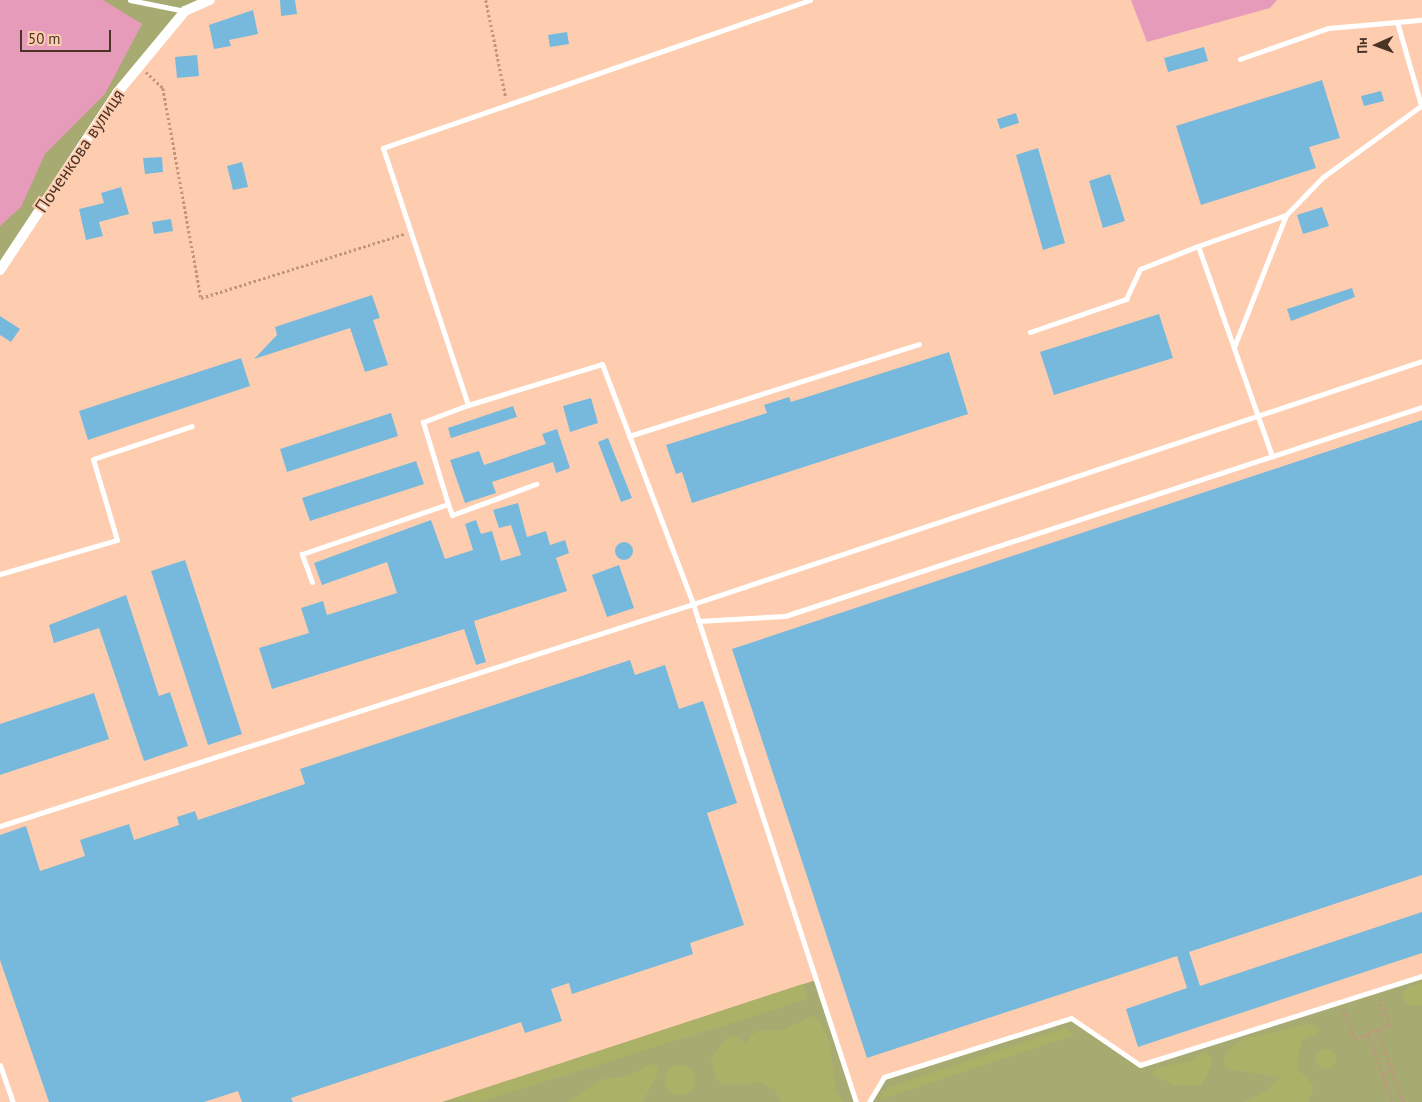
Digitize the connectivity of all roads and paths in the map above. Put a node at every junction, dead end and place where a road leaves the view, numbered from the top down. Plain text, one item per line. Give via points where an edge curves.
1 (130, 0) edge
2 (210, 0) edge
3 (486, 0) edge
4 (810, 0) edge
5 (185, 11) junction
6 (1422, 20) edge
7 (1397, 22) junction
8 (1240, 59) dead end
9 (142, 68) junction
10 (506, 102) junction
11 (1422, 105) edge
12 (1286, 215) junction
13 (410, 232) junction
14 (1198, 246) junction
15 (0, 270) edge
16 (1030, 332) dead end
17 (919, 344) dead end
18 (1234, 347) junction
19 (1422, 361) edge
20 (468, 405) junction
21 (1422, 407) edge
22 (1258, 416) junction
23 (192, 426) dead end
24 (629, 436) junction
25 (1272, 456) junction
26 (536, 484) dead end
27 (448, 504) junction
28 (0, 574) edge
29 (312, 582) dead end
30 (693, 604) junction
31 (698, 621) junction
32 (0, 826) edge
33 (1422, 976) edge
34 (1377, 990) junction
35 (1341, 1002) junction
36 (1377, 1030) junction
37 (1368, 1034) junction
38 (0, 1065) edge
39 (1392, 1070) junction
40 (1382, 1074) junction
41 (13, 1102) edge
42 (856, 1102) edge
43 (869, 1102) edge
44 (1393, 1102) edge
45 (1404, 1102) edge

1 - 5 lane
2 - 5 street, Поченкова вулиця
3 - 10 path
4 - 10 lane
5 - 9 street, Поченкова вулиця
6 - 7 lane
7 - 8 lane via 1328,28
7 - 11 lane
9 - 13 path via 163,88 201,298
9 - 15 street, Поченкова вулиця via 117,93
10 - 13 lane via 383,148
11 - 12 lane via 1324,177
12 - 14 lane
12 - 18 lane
13 - 20 lane
14 - 16 lane via 1140,269 1126,299
14 - 18 lane
17 - 24 lane
18 - 22 lane
19 - 22 lane
20 - 24 lane via 602,364
20 - 27 lane via 423,422
21 - 25 lane
22 - 25 lane
22 - 30 lane
23 - 28 lane via 93,459 118,540
24 - 30 lane
25 - 31 lane via 784,616
26 - 27 lane via 452,515
27 - 29 lane via 302,554
30 - 31 lane
30 - 32 lane
31 - 42 lane
33 - 34 lane
34 - 35 lane
34 - 36 path via 1390,1026
35 - 37 path via 1355,1039
35 - 43 lane via 1140,1065 1071,1018 884,1077
36 - 37 path
36 - 39 path
37 - 40 path
38 - 41 lane
39 - 40 path
39 - 45 path
40 - 44 path

